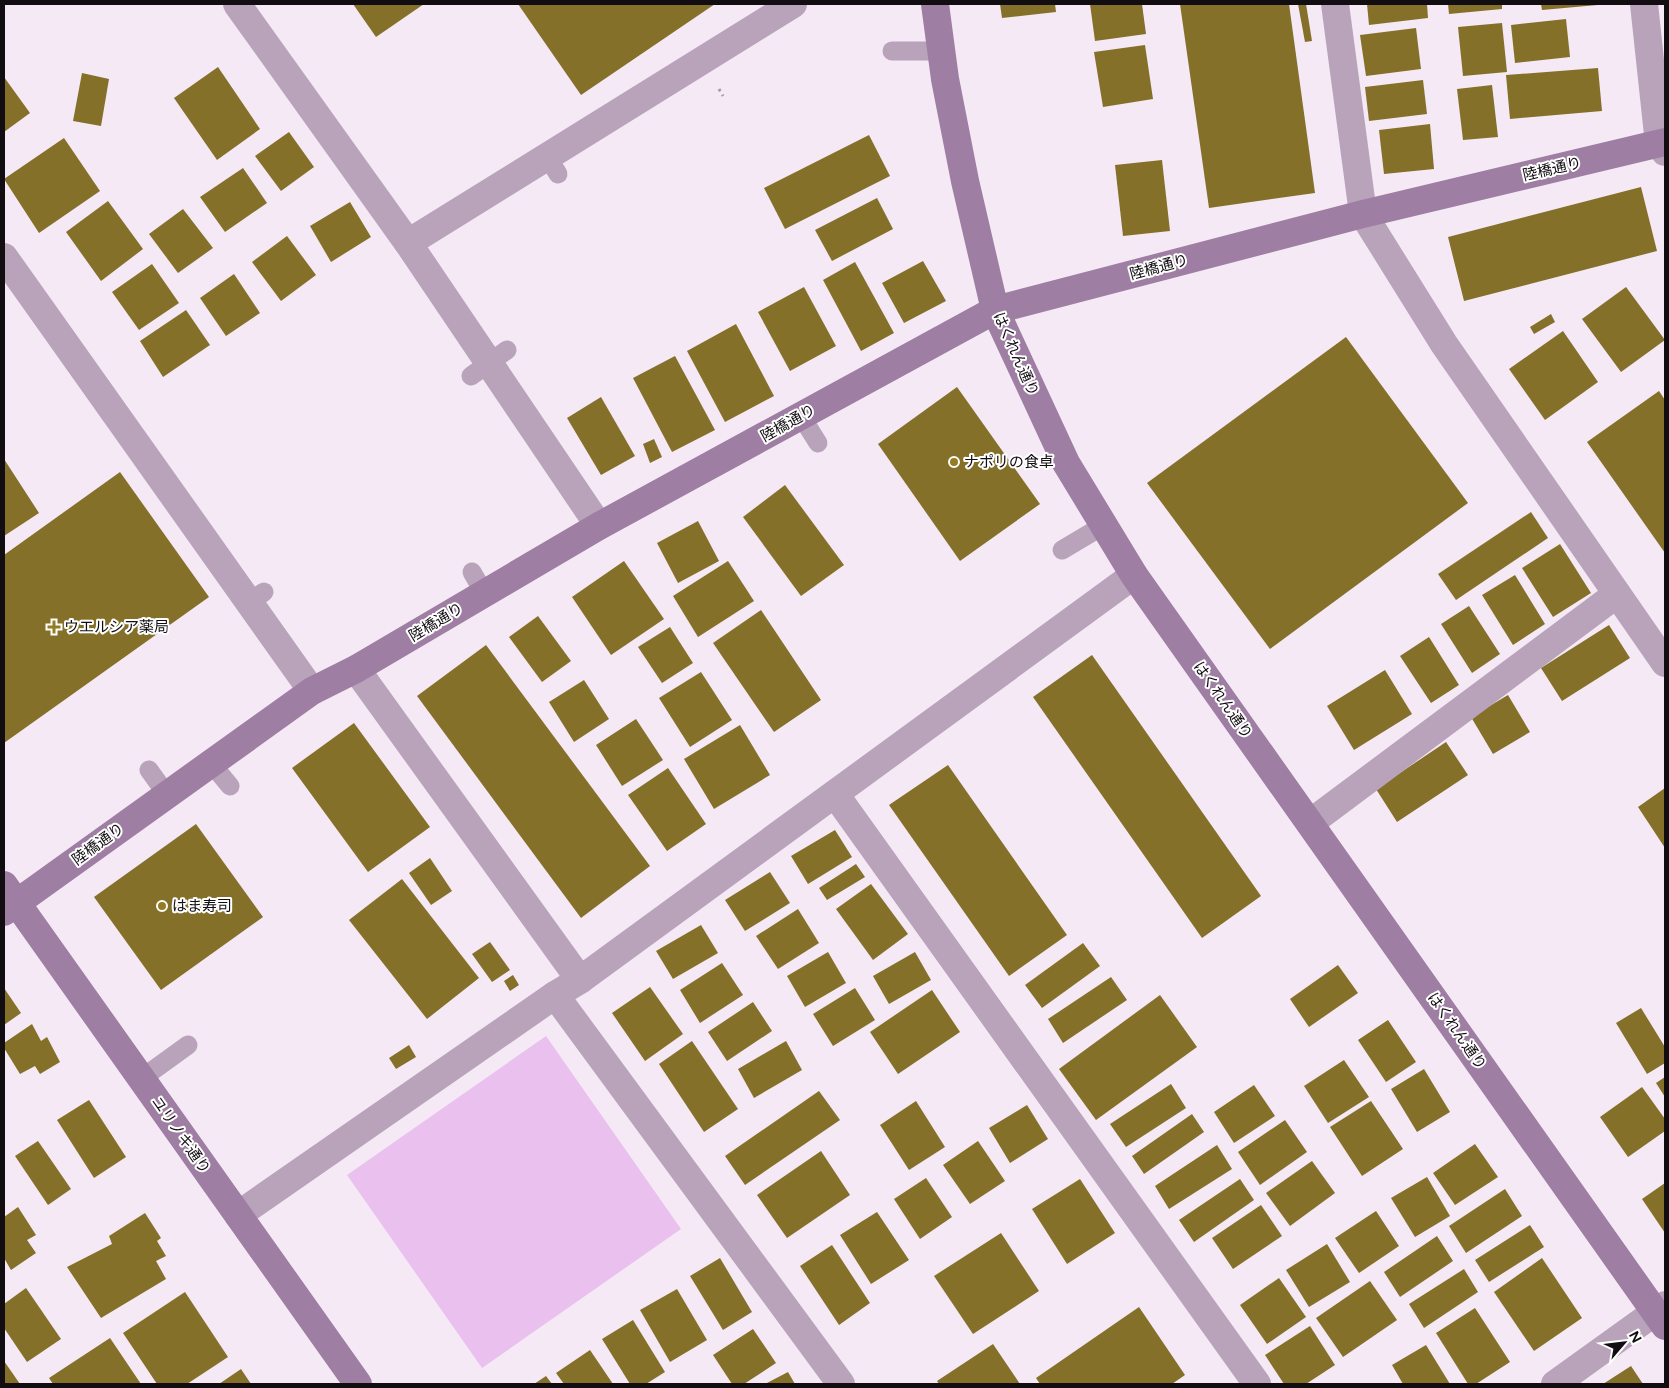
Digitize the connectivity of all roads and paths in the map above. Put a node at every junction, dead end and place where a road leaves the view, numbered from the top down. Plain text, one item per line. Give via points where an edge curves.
1 (237, 4) edge
2 (793, 4) edge
3 (935, 4) edge
4 (1335, 4) edge
5 (1644, 4) edge
6 (892, 51) dead end
7 (942, 51) junction
8 (1663, 146) edge
9 (1363, 214) junction
10 (408, 243) junction
11 (4, 257) edge
12 (995, 310) junction
13 (800, 416) junction
14 (818, 442) dead end
15 (1104, 525) junction
16 (599, 526) junction
17 (1062, 550) dead end
18 (1134, 574) junction
19 (1617, 594) junction
20 (1665, 663) edge
21 (356, 669) junction
22 (312, 690) junction
23 (211, 763) junction
24 (149, 770) dead end
25 (230, 786) dead end
26 (835, 794) junction
27 (167, 795) junction
28 (1310, 823) junction
29 (8, 900) edge
30 (580, 980) junction
31 (555, 995) junction
32 (188, 1045) dead end
33 (141, 1079) junction
34 (238, 1216) junction
35 (1662, 1314) edge
36 (358, 1384) edge
37 (841, 1384) edge
38 (1258, 1384) edge
39 (1555, 1384) edge

1 - 10 street
2 - 10 street via 553,165
3 - 7 street, はくれん通り
4 - 9 street
5 - 8 street
6 - 7 lane
7 - 12 street, はくれん通り via 965,181
8 - 9 street, 陸橋通り
9 - 12 street, 陸橋通り
9 - 19 street via 1444,344
10 - 16 street
11 - 22 street via 256,597
12 - 13 street, 陸橋通り
12 - 15 street, はくれん通り via 1066,462
13 - 14 lane
13 - 16 street, 陸橋通り
15 - 17 lane
15 - 18 street, はくれん通り
16 - 21 street, 陸橋通り via 478,582
18 - 26 street
18 - 28 street, はくれん通り
19 - 20 street
19 - 28 street
21 - 22 street, 陸橋通り
21 - 30 street
22 - 23 street, 陸橋通り
23 - 25 lane
23 - 27 street, 陸橋通り
24 - 27 lane
26 - 30 street
26 - 38 street
27 - 29 street, 陸橋通り
28 - 35 street, はくれん通り
29 - 33 street, ユリノキ通り
30 - 31 street
31 - 34 street via 318,1150
31 - 37 street
32 - 33 lane
33 - 34 street, ユリノキ通り
34 - 36 street, ユリノキ通り
35 - 39 street

